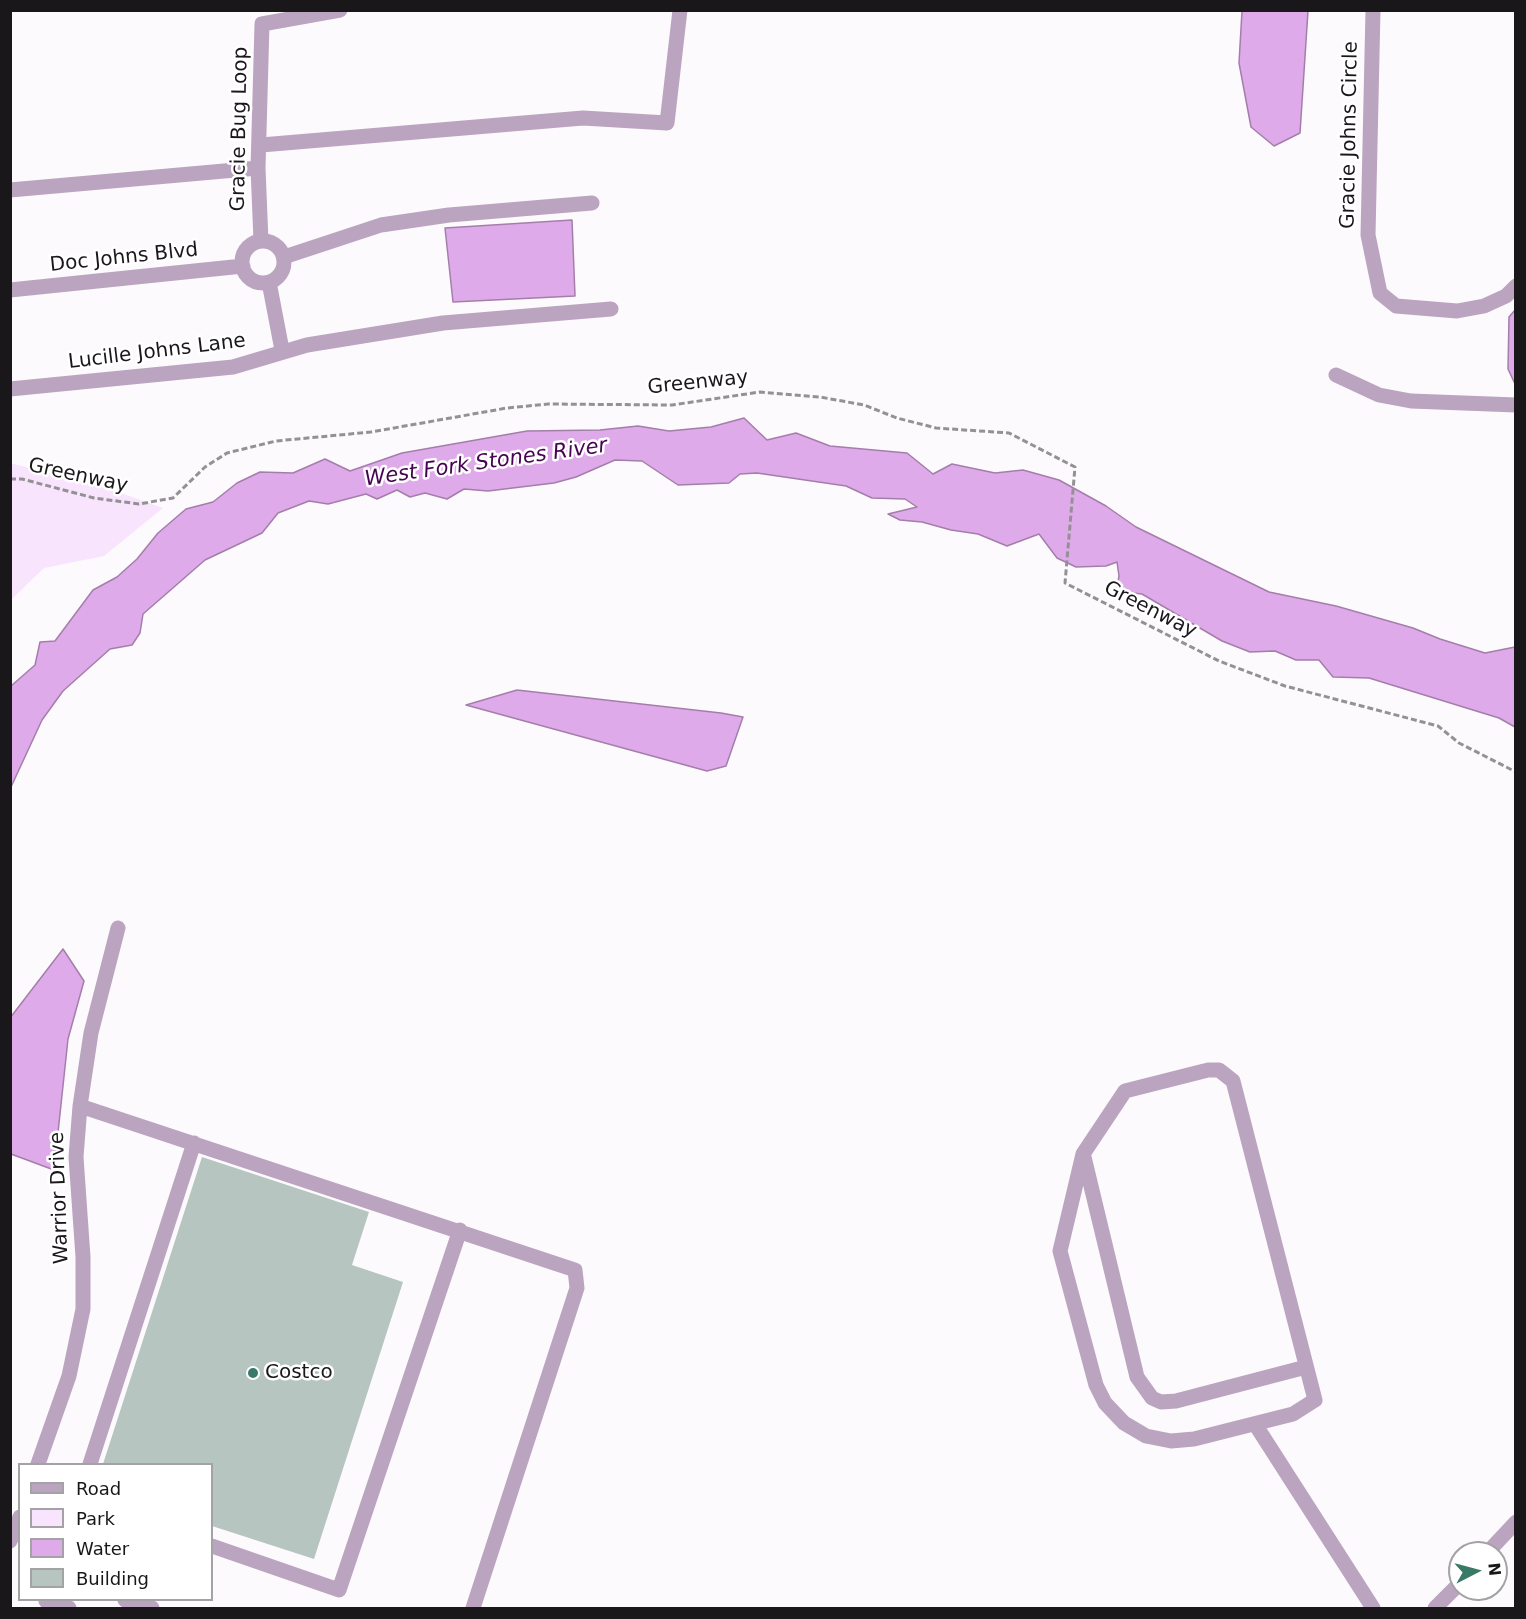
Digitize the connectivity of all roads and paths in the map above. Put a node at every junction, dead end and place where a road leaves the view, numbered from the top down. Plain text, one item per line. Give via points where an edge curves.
1 (340, 10) edge
2 (680, 10) edge
3 (1373, 10) edge
4 (261, 145) junction
5 (258, 168) junction
6 (10, 190) edge
7 (592, 203) dead end
8 (261, 241) junction
9 (284, 257) junction
10 (243, 266) junction
11 (269, 282) junction
12 (1515, 286) edge
13 (10, 290) edge
14 (611, 309) dead end
15 (282, 350) junction
16 (1335, 375) dead end
17 (10, 389) edge
18 (1515, 405) edge
19 (10, 479) edge
20 (1515, 772) edge
21 (118, 928) dead end
22 (80, 1106) junction
23 (194, 1143) junction
24 (1083, 1154) junction
25 (460, 1230) junction
26 (1306, 1367) junction
27 (1255, 1424) junction
28 (38, 1463) edge
29 (90, 1463) edge
30 (18, 1522) edge
31 (1515, 1522) edge
32 (10, 1541) edge
33 (1498, 1541) edge
34 (213, 1546) edge
35 (1448, 1595) edge
36 (131, 1601) edge
37 (46, 1603) edge
38 (69, 1608) edge
39 (152, 1608) edge
40 (473, 1608) edge
41 (1373, 1608) edge
42 (1435, 1608) edge

1 - 4 street, Gracie Bug Loop via 262,24
2 - 4 street via 667,123 583,118
3 - 12 street, Gracie Johns Circle via 1368,235 1380,293 1396,306 1457,311 1484,306 1506,296
4 - 5 street, Gracie Bug Loop
5 - 6 street
5 - 8 street, Gracie Bug Loop
7 - 9 street via 381,225
8 - 9 street via 272,243
8 - 10 street via 245,252
9 - 11 street via 278,280
10 - 11 street via 256,282
10 - 13 street, Doc Johns Blvd
11 - 15 street
14 - 15 street, Lucille Johns Lane via 443,324
15 - 17 street, Lucille Johns Lane via 233,367
16 - 18 street via 1379,395 1410,402
19 - 20 path, Greenway via 139,504 173,498 205,467 227,453 276,441 371,432 507,408 548,404 672,405 760,392 864,405 936,428 1009,433 1075,467 1065,584 1219,661 1286,686 1438,726 1459,743
21 - 22 street, Warrior Drive via 91,1033
22 - 23 street
22 - 28 street, Warrior Drive via 76,1158 83,1309 69,1376
23 - 25 street
23 - 29 street
24 - 26 street via 1137,1377 1152,1398 1176,1401
24 - 26 street via 1125,1091 1208,1070 1219,1070 1233,1081
24 - 27 street via 1060,1251 1096,1385 1105,1403 1146,1436 1171,1441
25 - 34 street via 339,1590
25 - 40 street via 568,1266 577,1280
26 - 27 street via 1315,1400 1293,1414
27 - 41 street
30 - 32 street
31 - 33 street
35 - 42 street
36 - 39 street
37 - 38 street

